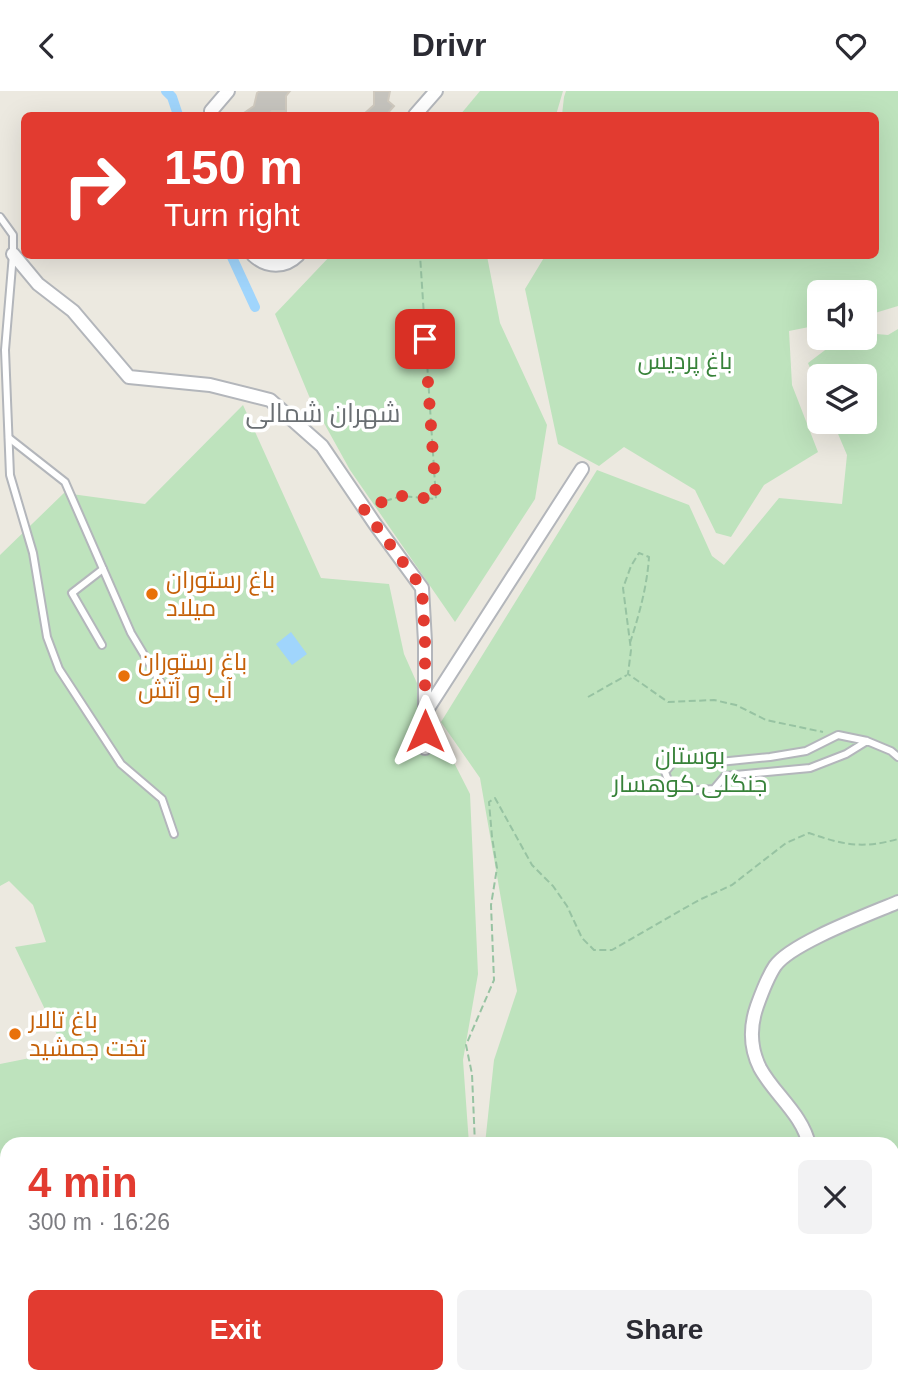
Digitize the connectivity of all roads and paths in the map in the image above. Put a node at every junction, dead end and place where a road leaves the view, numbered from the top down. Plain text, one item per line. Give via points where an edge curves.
1 (228, 91) edge
2 (436, 91) edge
3 (211, 112) edge
4 (418, 112) edge
5 (0, 217) edge
6 (13, 254) junction
7 (257, 259) edge
8 (295, 259) edge
9 (420, 259) edge
10 (9, 438) junction
11 (582, 469) dead end
12 (363, 508) junction
13 (103, 569) junction
14 (630, 643) junction
15 (102, 645) dead end
16 (628, 674) junction
17 (161, 683) dead end
18 (588, 697) dead end
19 (425, 713) junction
20 (838, 735) junction
21 (867, 741) junction
22 (425, 748) dead end
23 (898, 757) edge
24 (719, 762) junction
25 (725, 776) junction
26 (174, 834) dead end
27 (898, 839) edge
28 (898, 902) edge
29 (475, 1137) edge
30 (807, 1137) edge

1 - 3 street
2 - 4 street
5 - 6 lane via 13,235
6 - 10 lane via 5,350
6 - 12 street via 38,284 73,311 129,377 210,385 270,400 321,446
7 - 8 street via 281,265
9 - 12 path via 436,499 402,496
10 - 13 lane via 65,482
10 - 26 lane via 10,475 33,553 47,637 59,669 121,764 162,799
11 - 19 street
12 - 19 street via 422,588
13 - 15 lane via 72,593
13 - 17 lane via 131,633
14 - 14 path via 623,588 639,553 649,557 647,580
14 - 16 path
16 - 18 path
16 - 20 path via 668,702 714,700 766,720
19 - 22 street
20 - 21 lane
20 - 24 lane via 806,751
21 - 23 lane
21 - 25 lane via 810,768
24 - 25 lane
24 - 25 lane via 674,761 665,772 670,785 683,791 714,789
27 - 29 path via 858,846 809,833 786,843 732,885 612,950 594,950 582,939 560,896 531,865 495,798 489,802 497,868 491,905 494,980 466,1045
28 - 30 street via 782,958 755,1011 753,1050 760,1068

